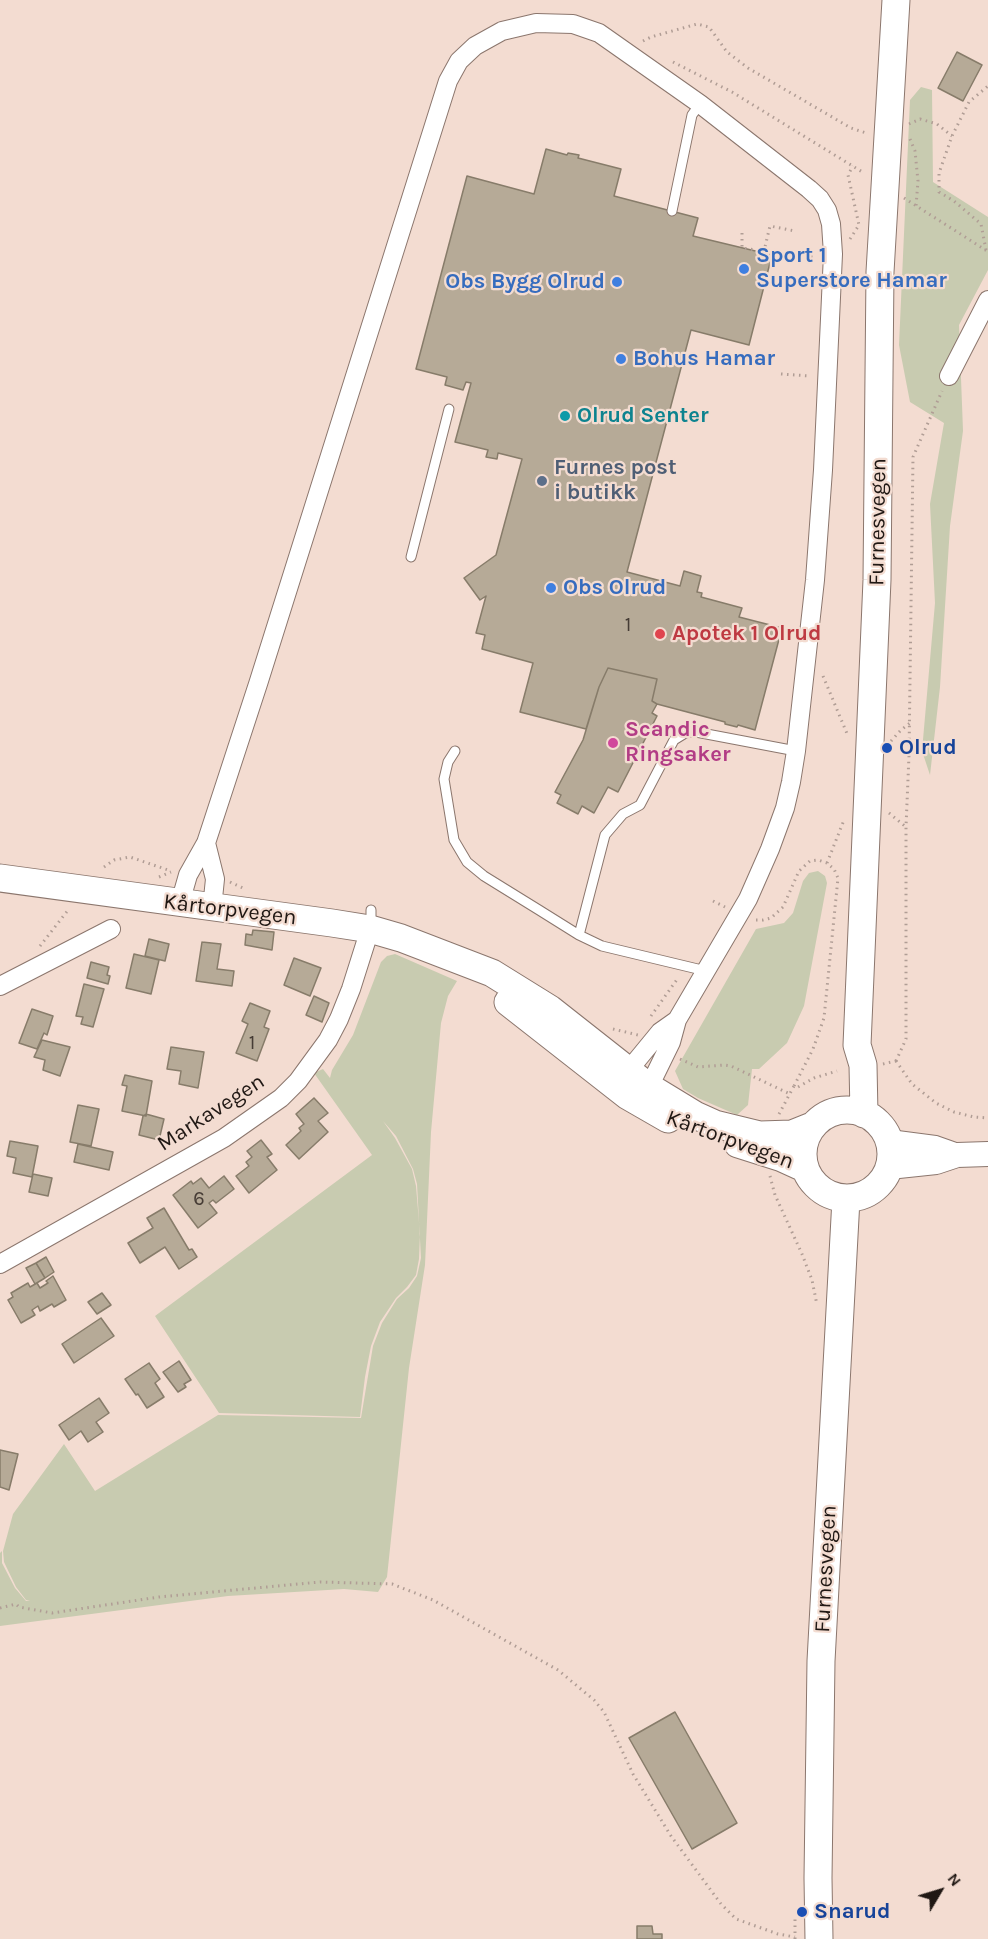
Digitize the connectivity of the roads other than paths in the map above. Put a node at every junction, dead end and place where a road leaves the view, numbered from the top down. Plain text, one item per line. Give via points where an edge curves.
1 (896, 0) edge
2 (700, 104) junction
3 (672, 211) dead end
4 (988, 300) edge
5 (949, 376) road end
6 (449, 409) dead end
7 (411, 556) dead end
8 (796, 751) junction
9 (454, 752) dead end
10 (206, 843) junction
11 (0, 878) edge
12 (180, 903) junction
13 (212, 908) junction
14 (371, 920) junction
15 (111, 929) dead end
16 (579, 935) junction
17 (706, 971) junction
18 (0, 986) edge
19 (677, 1020) junction
20 (635, 1084) junction
21 (852, 1112) junction
22 (812, 1126) junction
23 (988, 1154) edge
24 (889, 1155) junction
25 (804, 1168) junction
26 (846, 1199) junction
27 (0, 1264) edge
28 (803, 1938) edge

1 - 21 main road, Furnesvegen via 890,108 898,136 880,272 877,580 857,1045 849,1066
2 - 3 lane via 692,115
2 - 8 street via 820,199 831,224 823,470
2 - 10 street via 599,33 573,24 536,23 501,31 459,61 448,81 422,161
4 - 5 street
6 - 7 lane
8 - 16 lane via 696,732 687,732 674,740 640,805 622,814 605,835
8 - 17 street via 784,808 770,849 740,914
9 - 16 lane via 444,779 454,840 460,853 484,876
10 - 12 street via 188,875
10 - 13 street via 215,879
11 - 12 main road, Kårtorpvegen
12 - 13 main road, Kårtorpvegen
13 - 14 main road, Kårtorpvegen
14 - 20 main road, Kårtorpvegen via 456,960
14 - 27 street, Markavegen via 339,1019 298,1081 281,1098 224,1138
15 - 18 street
16 - 17 lane via 602,946
17 - 19 street
19 - 20 street via 671,1042
19 - 20 street via 660,1032
20 - 22 main road, Kårtorpvegen via 695,1115 739,1131 779,1136
20 - 25 main road, Kårtorpvegen via 681,1125
21 - 22 main road via 820,1119
21 - 24 main road via 880,1125
22 - 25 main road via 803,1146
23 - 24 main road via 957,1155 936,1162
24 - 26 main road via 880,1184 864,1195
25 - 26 main road via 825,1193
26 - 28 main road, Furnesvegen via 821,1661 818,1878

